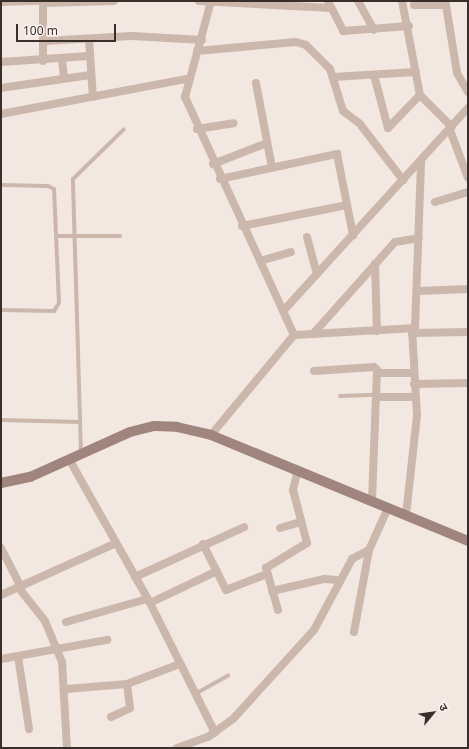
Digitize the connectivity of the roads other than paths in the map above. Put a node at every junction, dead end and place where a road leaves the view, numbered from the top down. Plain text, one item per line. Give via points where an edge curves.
1 (114, 1) edge
2 (199, 1) edge
3 (211, 1) edge
4 (358, 1) edge
5 (402, 1) edge
6 (1, 2) edge
7 (42, 2) edge
8 (329, 4) edge
9 (414, 5) dead end
10 (410, 26) junction
11 (374, 30) junction
12 (88, 39) junction
13 (202, 40) junction
14 (44, 41) junction
15 (197, 51) junction
16 (89, 56) junction
17 (62, 59) junction
18 (43, 61) junction
19 (1, 62) edge
20 (416, 72) junction
21 (90, 75) junction
22 (374, 75) junction
23 (333, 77) junction
24 (64, 78) junction
25 (187, 79) junction
26 (256, 83) dead end
27 (1, 88) edge
28 (468, 92) edge
29 (420, 95) junction
30 (93, 97) junction
31 (468, 108) edge
32 (1, 114) edge
33 (234, 123) dead end
34 (124, 129) dead end
35 (197, 129) junction
36 (451, 129) junction
37 (267, 143) junction
38 (420, 162) junction
39 (213, 164) junction
40 (272, 168) junction
41 (468, 178) edge
42 (220, 179) junction
43 (403, 180) junction
44 (1, 185) edge
45 (468, 192) edge
46 (435, 202) dead end
47 (348, 205) junction
48 (242, 226) junction
49 (353, 235) junction
50 (56, 236) junction
51 (75, 236) junction
52 (120, 236) dead end
53 (307, 237) dead end
54 (419, 238) junction
55 (292, 252) dead end
56 (260, 261) junction
57 (375, 264) junction
58 (317, 274) junction
59 (468, 289) edge
60 (417, 291) junction
61 (285, 309) junction
62 (1, 310) edge
63 (377, 331) junction
64 (412, 331) junction
65 (468, 332) edge
66 (313, 334) junction
67 (294, 336) junction
68 (314, 371) dead end
69 (378, 373) junction
70 (414, 373) junction
71 (468, 383) edge
72 (414, 384) junction
73 (340, 396) dead end
74 (377, 396) junction
75 (415, 397) junction
76 (1, 420) edge
77 (80, 422) junction
78 (211, 435) junction
79 (81, 453) junction
80 (69, 459) junction
81 (298, 470) junction
82 (1, 483) edge
83 (372, 501) junction
84 (388, 508) junction
85 (406, 515) junction
86 (301, 522) junction
87 (244, 527) dead end
88 (280, 528) dead end
89 (468, 541) edge
90 (116, 543) junction
91 (204, 544) junction
92 (1, 548) edge
93 (369, 550) junction
94 (217, 571) junction
95 (267, 574) junction
96 (135, 577) junction
97 (340, 580) junction
98 (20, 587) junction
99 (272, 591) junction
100 (1, 595) edge
101 (148, 601) junction
102 (278, 610) dead end
103 (66, 622) dead end
104 (354, 632) dead end
105 (107, 640) dead end
106 (58, 648) junction
107 (18, 656) junction
108 (1, 659) edge
109 (180, 664) junction
110 (228, 676) dead end
111 (127, 684) junction
112 (66, 689) junction
113 (195, 694) junction
114 (111, 717) dead end
115 (29, 729) dead end
116 (215, 733) junction
117 (67, 748) edge
118 (177, 748) edge

1 - 7 street
2 - 3 street
3 - 8 street
3 - 13 street
4 - 11 street
5 - 10 street
6 - 7 street
7 - 14 street
8 - 11 street via 343,31
9 - 28 street via 446,5 457,73
10 - 11 street
10 - 20 street
12 - 13 street via 132,36
12 - 14 street
12 - 16 street
13 - 15 street
14 - 18 street
15 - 23 street via 300,43 324,62
15 - 25 street
16 - 17 street
16 - 21 street
17 - 18 street
17 - 24 street
18 - 19 street
20 - 22 street
20 - 29 street
21 - 24 street
21 - 30 street
22 - 23 street
22 - 29 street via 388,128
23 - 43 street via 344,111 360,124
24 - 27 street
25 - 30 street
25 - 35 street via 185,97
26 - 37 street
29 - 36 street
30 - 32 street
31 - 36 street
33 - 35 street
34 - 51 lane via 76,173
35 - 39 street
36 - 38 street
36 - 41 street
37 - 39 street
37 - 40 street
38 - 43 street
38 - 54 street
39 - 42 street
40 - 42 street
40 - 47 street via 338,154
42 - 48 street
43 - 49 street
44 - 50 lane via 52,187
45 - 46 street
47 - 48 street
47 - 49 street
48 - 56 street
49 - 58 street
50 - 51 lane
50 - 62 lane via 57,310
51 - 52 lane
51 - 77 lane
53 - 58 street
54 - 57 street via 397,240
54 - 60 street
55 - 56 street
56 - 61 street
57 - 63 street
57 - 66 street
58 - 61 street
59 - 60 street
60 - 64 street via 416,326
61 - 67 street
63 - 64 street
63 - 66 street
64 - 65 street
64 - 70 street
66 - 67 street
67 - 78 street
68 - 69 street via 374,367
69 - 70 street
69 - 74 street
70 - 72 street
71 - 72 street
72 - 75 street
73 - 74 lane
74 - 75 street
74 - 83 street
75 - 85 street via 416,441
76 - 77 lane
77 - 79 lane
78 - 79 street via 154,426 130,432
78 - 81 street
79 - 80 street
80 - 82 street via 30,477
80 - 90 street
81 - 83 street
81 - 86 street via 293,486
83 - 84 street
84 - 85 street
84 - 93 street
85 - 89 street
86 - 88 street
86 - 95 street via 306,546 268,564
87 - 91 street
90 - 96 street
90 - 98 street
91 - 94 street
91 - 96 street
92 - 98 street
93 - 97 street via 352,559
93 - 104 street
94 - 95 street via 226,590
94 - 101 street
95 - 99 street
96 - 101 street
97 - 99 street via 324,579
97 - 116 street via 314,630 233,720
98 - 100 street
98 - 106 street via 45,621
99 - 102 street
101 - 103 street
101 - 109 street
105 - 106 street
106 - 107 street
106 - 112 street
107 - 108 street
107 - 115 street
109 - 111 street
109 - 113 street
110 - 113 lane
111 - 112 street
111 - 114 street via 130,708
112 - 117 street
113 - 116 street
116 - 118 street

